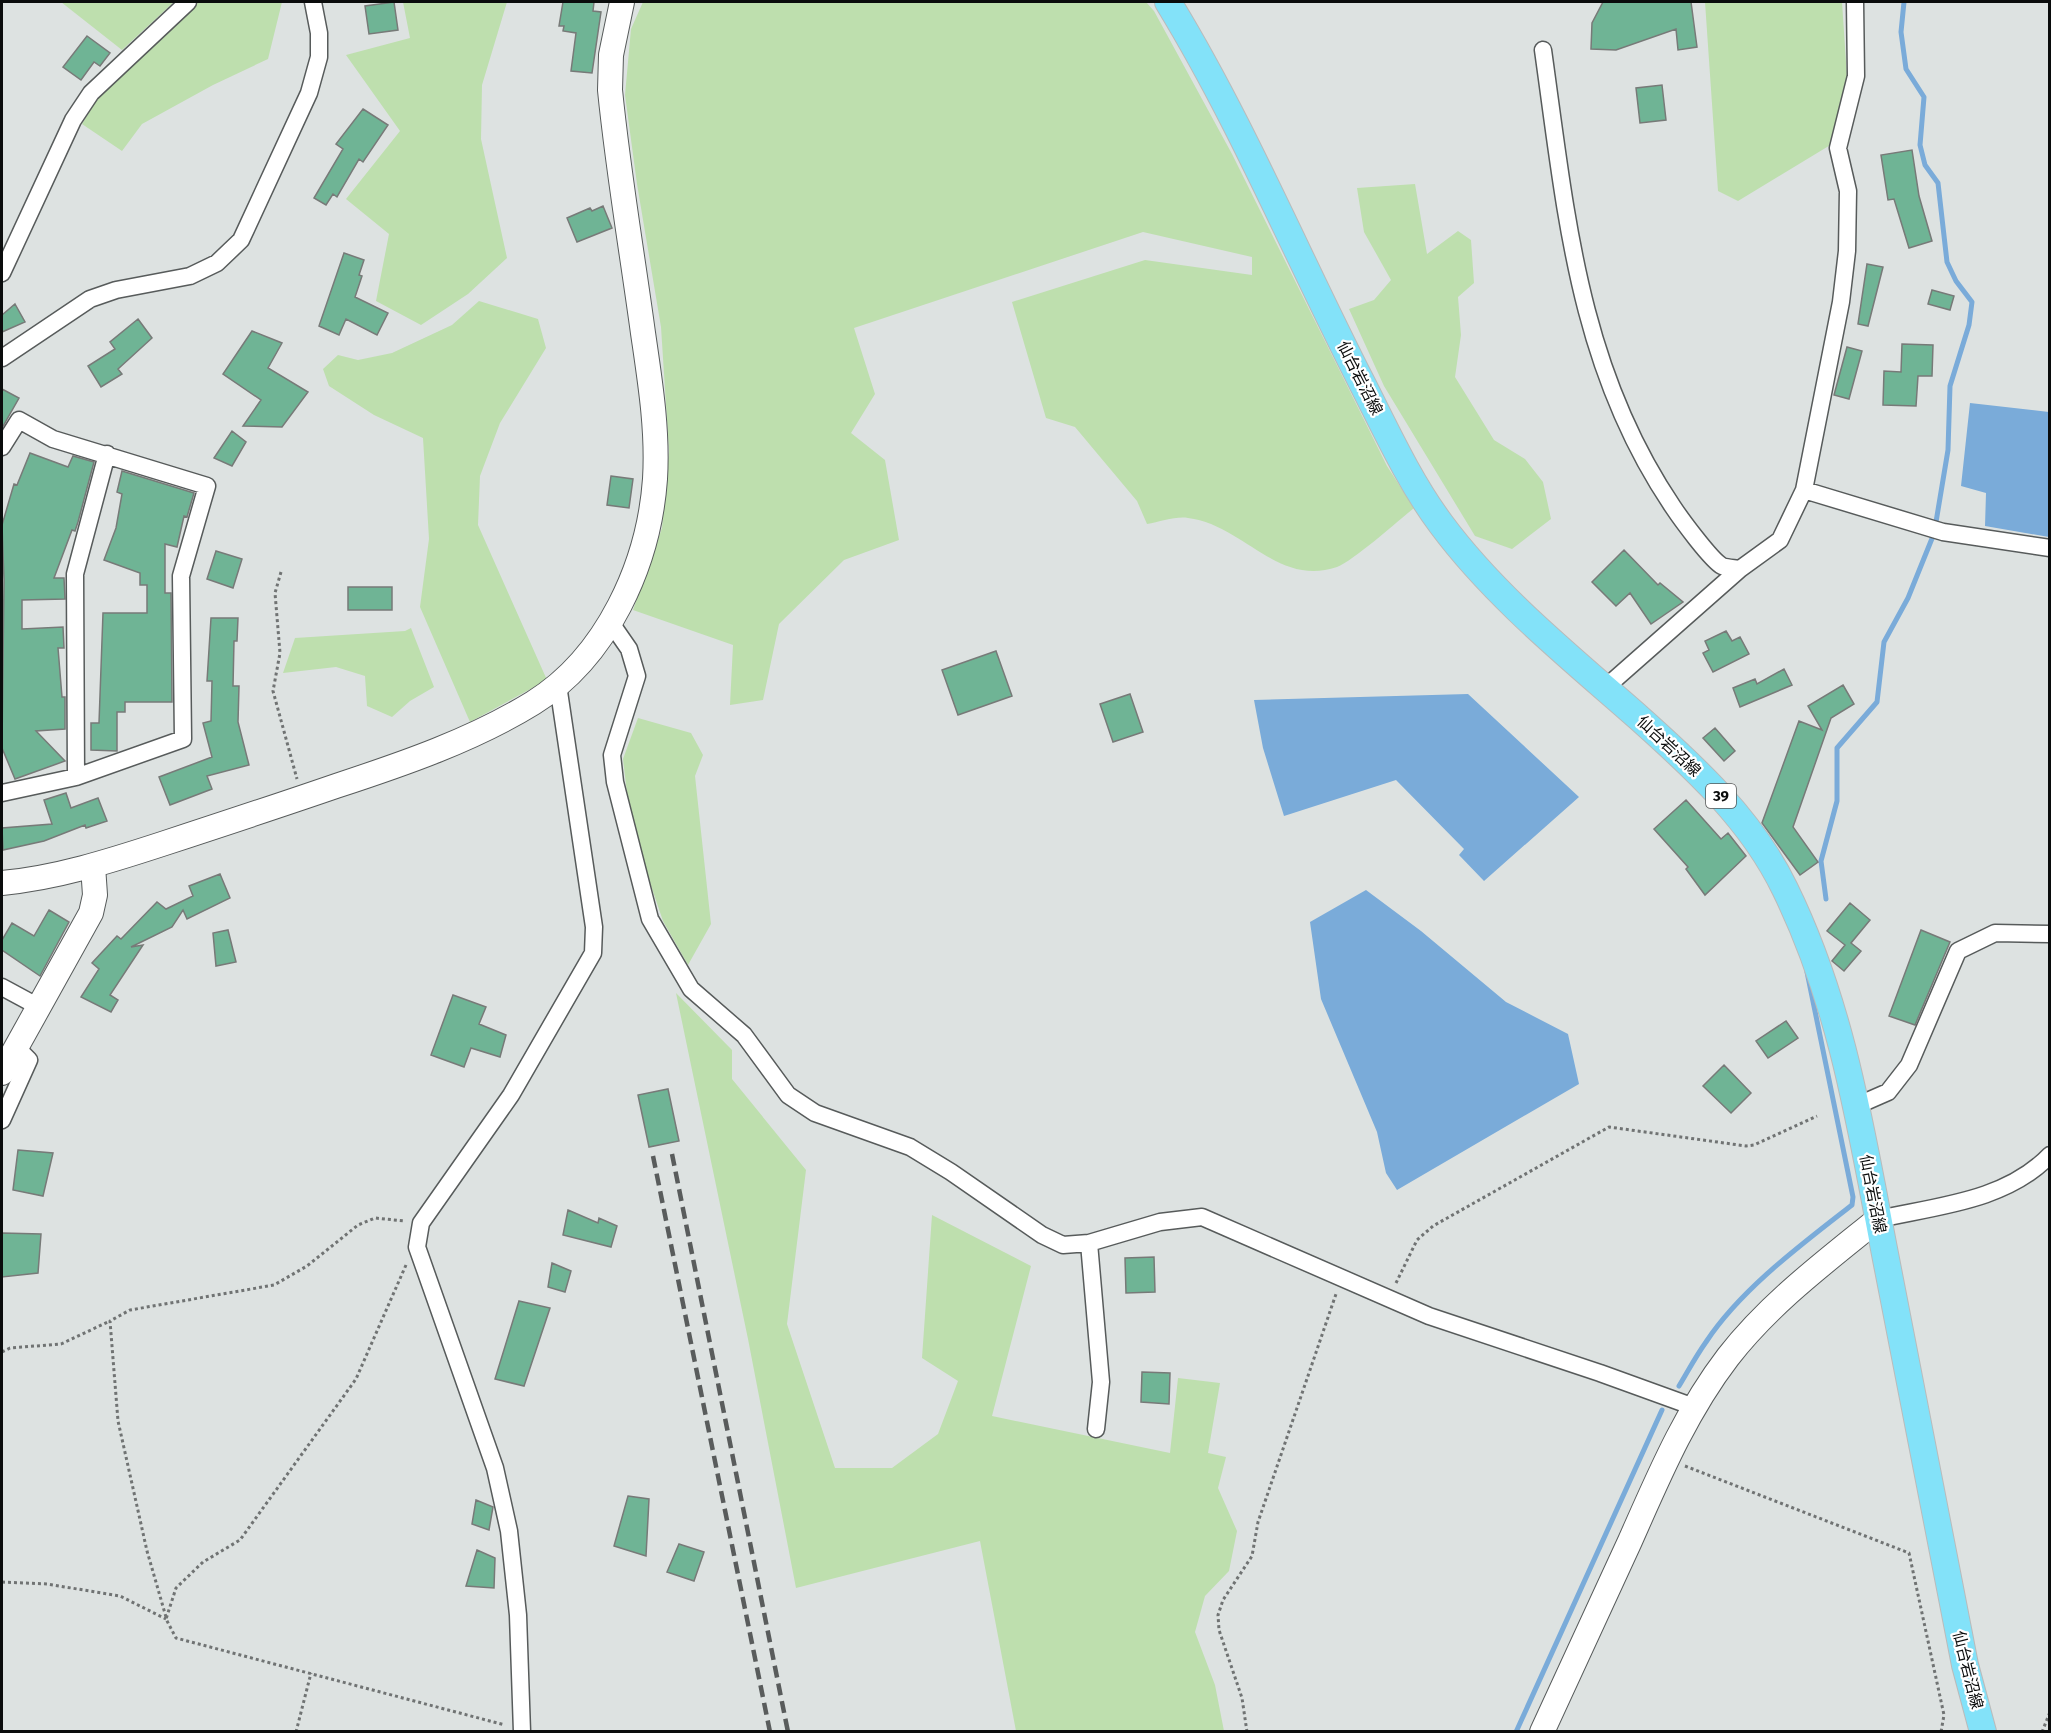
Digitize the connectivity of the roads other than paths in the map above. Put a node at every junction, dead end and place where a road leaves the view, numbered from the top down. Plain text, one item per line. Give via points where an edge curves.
1 (188, 2) edge
2 (313, 2) edge
3 (622, 2) edge
4 (1168, 2) edge
5 (1855, 2) edge
6 (1543, 50) dead end
7 (2, 273) edge
8 (2, 358) edge
9 (2, 447) edge
10 (107, 454) junction
11 (1804, 490) junction
12 (2049, 548) edge
13 (1740, 569) junction
14 (611, 623) junction
15 (558, 685) junction
16 (1605, 688) junction
17 (76, 777) junction
18 (2, 793) edge
19 (93, 866) junction
20 (2, 883) edge
21 (2049, 934) edge
22 (2, 987) edge
23 (39, 1007) junction
24 (16, 1047) junction
25 (2, 1073) edge
26 (1856, 1106) junction
27 (2, 1120) edge
28 (2049, 1155) edge
29 (1878, 1219) junction
30 (1089, 1243) junction
31 (1694, 1407) junction
32 (1096, 1429) dead end
33 (522, 1729) edge
34 (1542, 1731) edge
35 (1983, 1731) edge

1 - 7 street via 91,93 74,120
2 - 8 street via 319,57 309,93 241,240 217,263 190,276 90,299
3 - 14 street via 610,55 610,90 651,387 655,457 651,510 643,541
4 - 16 main road, 仙台岩沼線 / 39 via 1222,95 1310,282 1402,461 1441,523 1519,608
5 - 11 street via 1857,76 1838,148 1848,191 1847,251 1841,302
6 - 13 street via 1569,240 1585,312 1614,401 1650,474 1682,521 1722,566
9 - 10 street via 19,420 53,439
10 - 17 street via 75,574
10 - 17 street via 207,486 182,576 183,738
11 - 12 street via 1943,532
11 - 13 street via 1780,540
13 - 16 street
14 - 15 street
14 - 30 street via 628,649 637,675 612,755 615,782 650,919 691,989 744,1035 788,1095 815,1113 910,1147 1063,1245
15 - 19 street via 533,703 447,746 303,798
15 - 33 street via 594,927 593,953 512,1095 422,1223 417,1247 495,1468 509,1531 518,1616
16 - 26 main road, 仙台岩沼線 / 39 via 1716,790 1755,837 1782,881 1820,967
17 - 18 street
19 - 20 street
19 - 23 street via 95,896 91,913
21 - 26 street via 1995,933 1958,951 1909,1065 1888,1092
22 - 23 street
23 - 24 street
24 - 25 street
24 - 27 street via 29,1060
26 - 29 main road, 仙台岩沼線 / 39
28 - 29 street via 2032,1173 1993,1193
29 - 31 street via 1762,1318 1727,1358
29 - 35 main road, 仙台岩沼線 / 39 via 1965,1665
30 - 31 street via 1160,1222 1202,1217 1429,1316
30 - 32 street via 1101,1382
31 - 34 street

